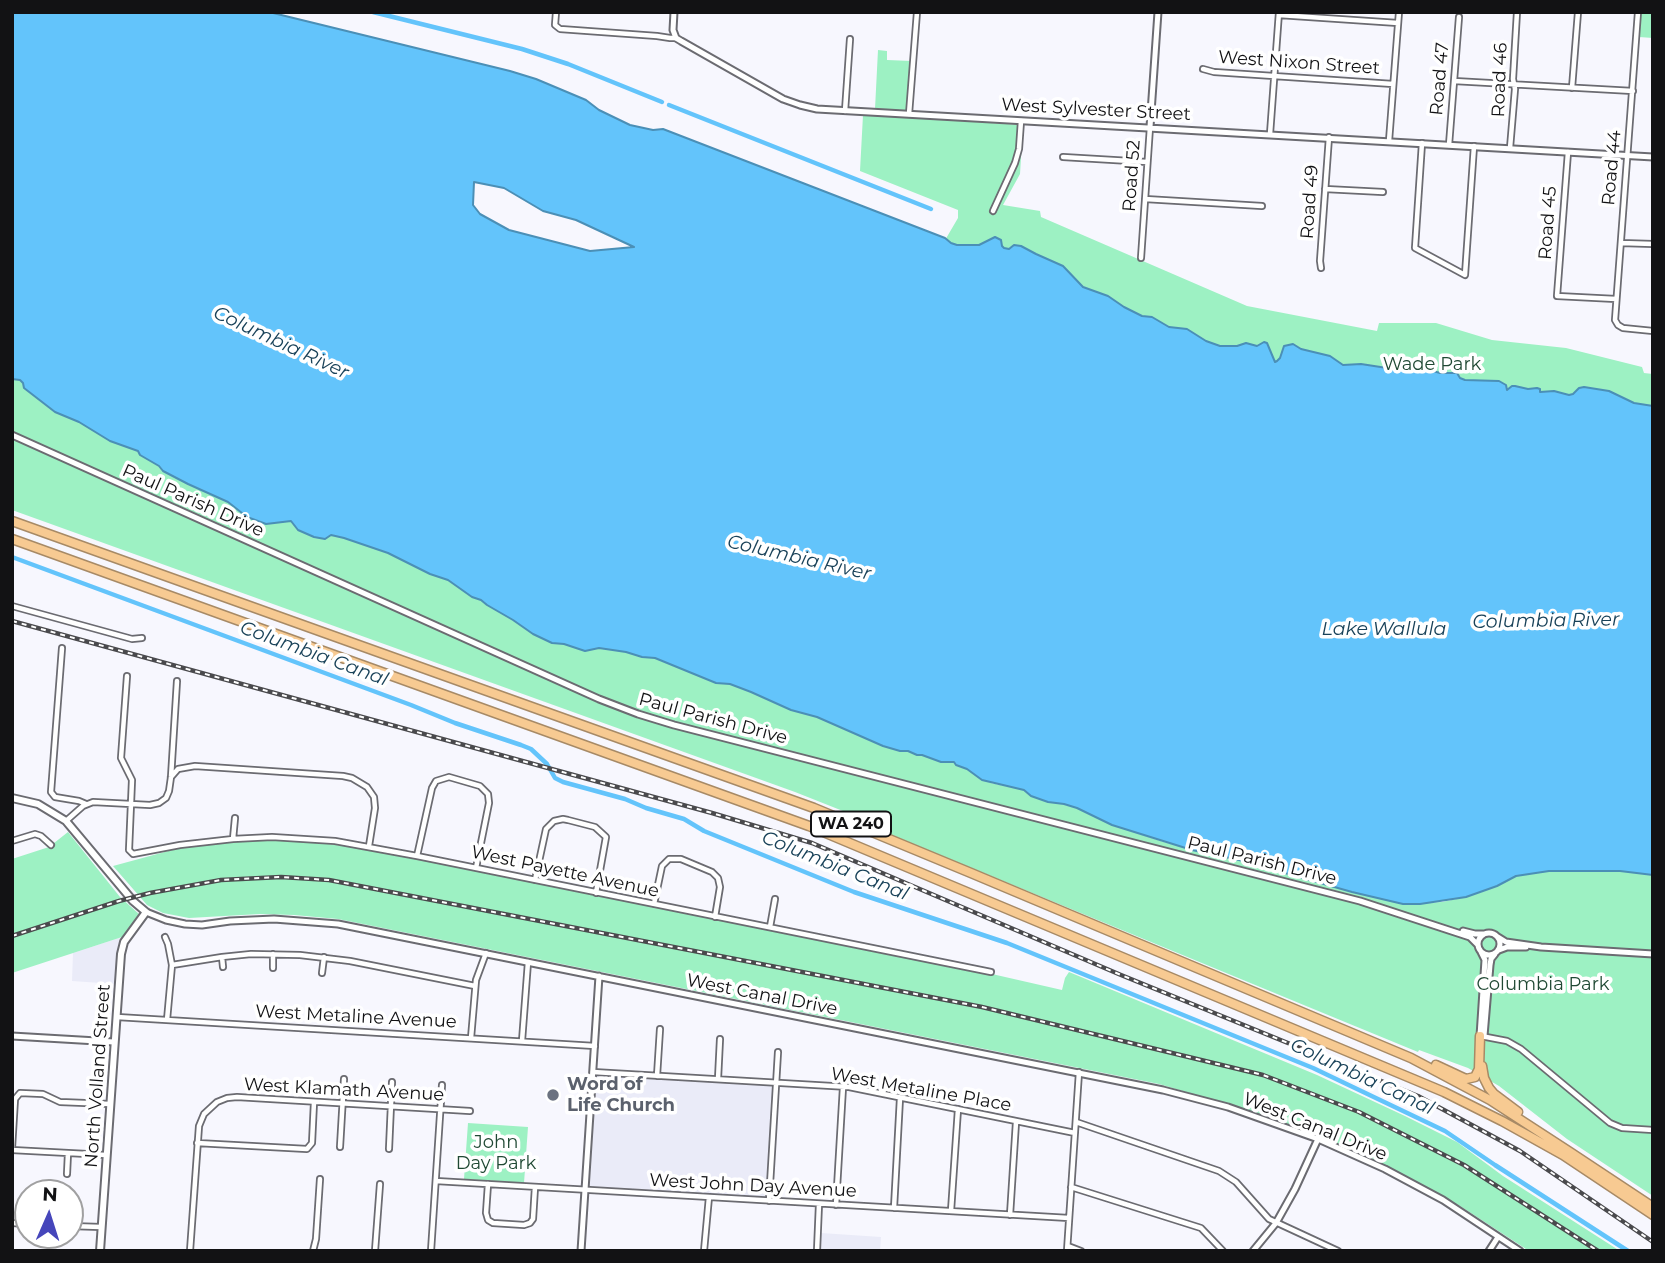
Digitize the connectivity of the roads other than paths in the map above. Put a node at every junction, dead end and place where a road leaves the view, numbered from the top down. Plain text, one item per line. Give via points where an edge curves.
1 (555, 12) edge
2 (674, 12) edge
3 (917, 12) edge
4 (1158, 12) edge
5 (1399, 12) edge
6 (1517, 12) edge
7 (1578, 12) edge
8 (1638, 12) edge
9 (1279, 14) edge
10 (1460, 17) dead end
11 (1398, 23) junction
12 (676, 37) junction
13 (850, 39) dead end
14 (1203, 69) dead end
15 (1274, 75) junction
16 (1454, 81) junction
17 (1393, 84) junction
18 (1514, 85) junction
19 (1572, 88) junction
20 (1633, 92) junction
21 (845, 111) junction
22 (909, 114) junction
23 (1021, 121) junction
24 (1150, 127) junction
25 (1270, 134) junction
26 (1329, 137) junction
27 (1389, 141) junction
28 (1422, 143) junction
29 (1449, 145) junction
30 (1474, 146) junction
31 (1510, 148) junction
32 (1568, 152) junction
33 (1627, 155) junction
34 (1063, 157) dead end
35 (1653, 157) edge
36 (1147, 162) junction
37 (1325, 189) junction
38 (1383, 192) dead end
39 (1145, 200) junction
40 (1262, 206) dead end
41 (993, 211) dead end
42 (1620, 243) junction
43 (1653, 244) edge
44 (1141, 258) dead end
45 (1321, 268) dead end
46 (1616, 299) junction
47 (1653, 331) edge
48 (12, 435) edge
49 (12, 521) edge
50 (12, 538) edge
51 (12, 607) edge
52 (142, 638) dead end
53 (62, 648) dead end
54 (127, 676) dead end
55 (177, 681) dead end
56 (171, 777) junction
57 (12, 798) edge
58 (86, 804) junction
59 (130, 804) junction
60 (235, 818) dead end
61 (66, 821) junction
62 (233, 839) junction
63 (12, 841) edge
64 (49, 841) dead end
65 (369, 846) junction
66 (417, 856) junction
67 (476, 868) junction
68 (535, 880) junction
69 (596, 893) junction
70 (775, 899) dead end
71 (654, 904) junction
72 (146, 912) junction
73 (715, 917) junction
74 (770, 927) junction
75 (1443, 928) junction
76 (1485, 934) junction
77 (165, 937) dead end
78 (1498, 937) junction
79 (1478, 945) junction
80 (1541, 947) junction
81 (1481, 952) junction
82 (1497, 952) junction
83 (486, 953) junction
84 (274, 954) junction
85 (1653, 954) edge
86 (222, 957) junction
87 (324, 957) junction
88 (528, 961) junction
89 (172, 965) junction
90 (375, 966) junction
91 (223, 967) dead end
92 (273, 968) dead end
93 (990, 972) dead end
94 (322, 973) dead end
95 (373, 975) dead end
96 (424, 976) junction
97 (600, 976) junction
98 (423, 983) dead end
99 (475, 986) junction
100 (1307, 1014) junction
101 (116, 1017) junction
102 (167, 1020) junction
103 (660, 1029) dead end
104 (12, 1035) edge
105 (1482, 1036) junction
106 (471, 1038) junction
107 (720, 1040) dead end
108 (522, 1041) junction
109 (114, 1042) junction
110 (595, 1046) junction
111 (778, 1052) dead end
112 (593, 1072) junction
113 (1079, 1072) junction
114 (657, 1076) junction
115 (344, 1079) dead end
116 (718, 1079) junction
117 (392, 1082) dead end
118 (776, 1083) junction
119 (442, 1085) dead end
120 (842, 1087) junction
121 (900, 1098) junction
122 (314, 1102) junction
123 (110, 1104) junction
124 (342, 1104) junction
125 (391, 1107) junction
126 (440, 1109) junction
127 (958, 1109) junction
128 (470, 1111) dead end
129 (1016, 1121) junction
130 (1076, 1122) junction
131 (1653, 1130) edge
132 (1075, 1133) junction
133 (1318, 1139) junction
134 (197, 1143) junction
135 (340, 1147) dead end
136 (12, 1149) edge
137 (388, 1149) dead end
138 (1570, 1152) junction
139 (68, 1153) junction
140 (106, 1155) junction
141 (67, 1174) dead end
142 (320, 1179) dead end
143 (436, 1181) junction
144 (380, 1184) dead end
145 (488, 1184) junction
146 (535, 1187) junction
147 (1072, 1187) junction
148 (585, 1190) junction
149 (709, 1197) junction
150 (769, 1201) junction
151 (820, 1204) junction
152 (836, 1205) junction
153 (1653, 1207) edge
154 (894, 1208) junction
155 (951, 1212) junction
156 (1010, 1215) junction
157 (1653, 1215) edge
158 (1069, 1218) junction
159 (1276, 1223) junction
160 (84, 1226) edge
161 (101, 1227) junction
162 (1498, 1237) junction
163 (1068, 1249) edge
164 (100, 1251) edge
165 (190, 1251) edge
166 (313, 1251) edge
167 (375, 1251) edge
168 (431, 1251) edge
169 (581, 1251) edge
170 (704, 1251) edge
171 (817, 1251) edge
172 (1081, 1251) edge
173 (1223, 1251) edge
174 (1253, 1251) edge
175 (1338, 1251) edge
176 (1489, 1251) edge
177 (1520, 1251) edge

1 - 12 street via 557,28
2 - 12 street
3 - 22 street
4 - 24 street, Road 52
5 - 11 street
6 - 18 street, Road 46
7 - 19 street
8 - 20 street, Road 44
9 - 11 street
9 - 15 street
10 - 16 street, Road 47
11 - 17 street
12 - 21 street, West Sylvester Street via 783,99
13 - 21 street
14 - 15 street, West Nixon Street
15 - 17 street, West Nixon Street
15 - 25 street
16 - 18 street
16 - 29 street, Road 47
17 - 27 street
18 - 19 street
18 - 31 street, Road 46
19 - 20 street
20 - 33 street, Road 44
21 - 22 street, West Sylvester Street
22 - 23 street, West Sylvester Street
23 - 24 street, West Sylvester Street
23 - 41 street via 1018,155
24 - 25 street, West Sylvester Street
24 - 36 street, Road 52
25 - 26 street, West Sylvester Street
26 - 27 street, West Sylvester Street
26 - 37 street, Road 49
27 - 28 street, West Sylvester Street
28 - 29 street, West Sylvester Street
28 - 30 street via 1415,248 1465,275
29 - 30 street, West Sylvester Street
30 - 31 street, West Sylvester Street
31 - 32 street, West Sylvester Street
32 - 33 street, West Sylvester Street
32 - 46 street, Road 45 via 1557,296
33 - 35 street, West Sylvester Street
33 - 42 street, Road 44
34 - 36 street
36 - 39 street, Road 52
37 - 38 street
37 - 45 street, Road 49
39 - 40 street
39 - 44 street, Road 52
42 - 43 street
42 - 46 street, Road 44
46 - 47 street, Road 44 via 1618,325
48 - 75 street, Paul Parish Drive via 638,715 1348,898
49 - 100 highway, WA 240 via 814,808
50 - 157 highway, WA 240 via 809,826 1444,1092 1563,1155
51 - 52 street
53 - 58 street via 51,792
54 - 59 street via 121,758 132,780
55 - 56 street
56 - 59 street via 163,801
56 - 65 street via 190,766 352,778 372,792 375,802
57 - 61 main road, West Canal Drive via 38,803
58 - 59 street
58 - 61 street
59 - 62 street, West Payette Avenue via 131,853
60 - 62 street
61 - 72 main road, West Canal Drive
62 - 65 street, West Payette Avenue via 303,838
63 - 64 street via 35,834
65 - 66 street, West Payette Avenue
66 - 67 street, West Payette Avenue
66 - 67 street via 433,785 449,777 480,786 488,794
67 - 68 street, West Payette Avenue
68 - 69 street, West Payette Avenue
68 - 69 street via 546,829 563,819 595,827 605,835
69 - 71 street, West Payette Avenue
70 - 74 street
71 - 73 street, West Payette Avenue
71 - 73 street via 662,866 669,859 681,859 718,878
72 - 83 street, West Canal Drive via 194,925 274,919 338,924
72 - 101 main road, North Volland Street via 122,945
73 - 74 street, West Payette Avenue
74 - 93 street, West Payette Avenue
75 - 76 street, Paul Parish Drive
75 - 79 street, Paul Parish Drive via 1472,938
76 - 78 street
76 - 79 street
77 - 89 street
78 - 80 street
78 - 82 street
79 - 81 street
80 - 82 street via 1509,947
80 - 85 street
81 - 82 street
81 - 105 street via 1485,960
82 - 105 street via 1490,961
83 - 88 street, West Canal Drive
83 - 99 street
84 - 86 street
84 - 87 street
84 - 92 street
86 - 89 street
86 - 91 street
87 - 90 street
87 - 94 street
88 - 97 street, West Canal Drive
88 - 108 street
89 - 102 street
90 - 95 street
90 - 96 street
96 - 98 street
96 - 99 street
97 - 110 street
97 - 113 street, West Canal Drive
99 - 106 street
100 - 105 highway via 1466,1079 1479,1072
100 - 138 highway, WA 240 via 1411,1058 1490,1100
101 - 102 street, West Metaline Avenue
101 - 109 main road, North Volland Street
102 - 106 street, West Metaline Avenue
103 - 114 street
104 - 109 street
105 - 131 street via 1521,1049 1610,1123
105 - 138 highway via 1482,1070 1489,1088
106 - 108 street, West Metaline Avenue
107 - 116 street
108 - 110 street, West Metaline Avenue
109 - 123 main road, North Volland Street
110 - 112 street
111 - 118 street
112 - 114 street, West Metaline Place
112 - 148 street
113 - 130 street
113 - 133 street, West Canal Drive via 1228,1107
114 - 116 street, West Metaline Place
115 - 124 street
116 - 118 street, West Metaline Place
117 - 125 street
118 - 120 street, West Metaline Place
118 - 150 street
119 - 126 street
120 - 121 street, West Metaline Place
120 - 152 street
121 - 127 street, West Metaline Place
121 - 154 street
122 - 124 street, West Klamath Avenue
122 - 134 street, West Klamath Avenue via 228,1098 202,1117
122 - 134 street via 312,1143 305,1149
123 - 136 street via 18,1094
123 - 140 main road, North Volland Street
124 - 125 street, West Klamath Avenue
124 - 135 street
125 - 126 street, West Klamath Avenue
125 - 137 street
126 - 128 street, West Klamath Avenue
126 - 143 street
127 - 129 street, West Metaline Place
127 - 155 street
129 - 132 street, West Metaline Place
129 - 156 street
130 - 132 street
130 - 159 street via 1219,1171
132 - 147 street
133 - 159 street
133 - 162 street, West Canal Drive via 1443,1200
134 - 165 street
136 - 139 street
138 - 153 highway, WA 240
139 - 140 street
139 - 141 street
140 - 161 main road, North Volland Street
142 - 166 street
143 - 145 street, West John Day Avenue
143 - 168 street
144 - 167 street
145 - 146 street, West John Day Avenue
145 - 146 street via 488,1220 524,1225 533,1219
146 - 148 street, West John Day Avenue
147 - 158 street
147 - 173 street via 1202,1228
148 - 149 street, West John Day Avenue
148 - 169 street
149 - 150 street, West John Day Avenue
149 - 170 street
150 - 151 street, West John Day Avenue
151 - 152 street, West John Day Avenue
151 - 171 street
152 - 154 street, West John Day Avenue
154 - 155 street, West John Day Avenue
155 - 156 street, West John Day Avenue
156 - 158 street, West John Day Avenue
158 - 163 street
159 - 174 street
159 - 175 street
160 - 161 street
161 - 164 main road, North Volland Street
162 - 176 street
162 - 177 street, West Canal Drive
163 - 172 street

